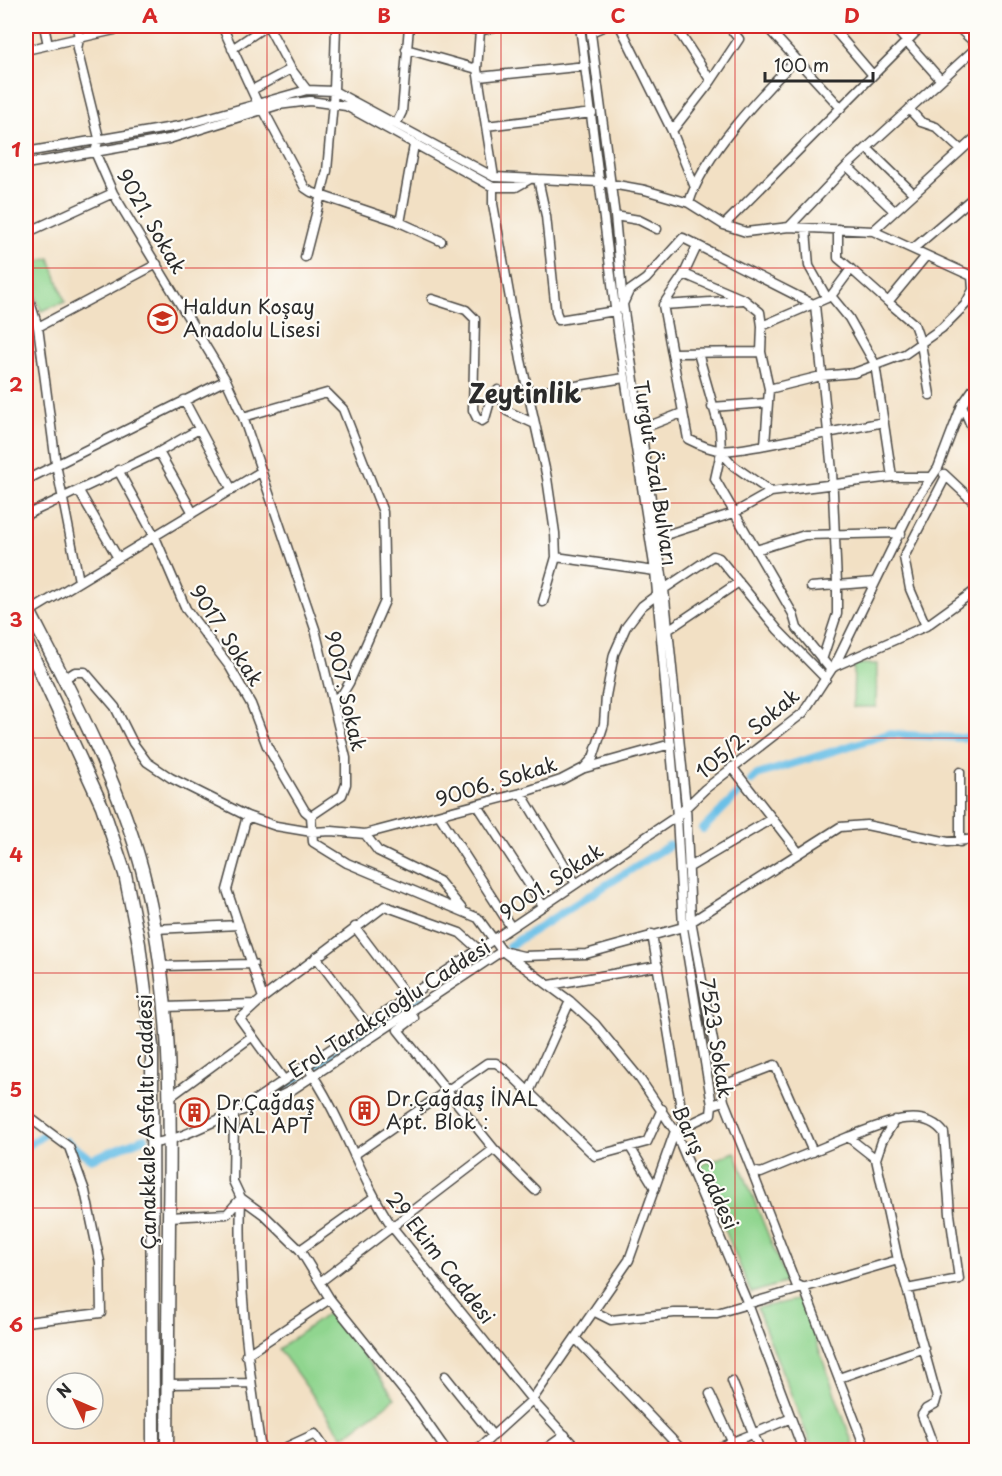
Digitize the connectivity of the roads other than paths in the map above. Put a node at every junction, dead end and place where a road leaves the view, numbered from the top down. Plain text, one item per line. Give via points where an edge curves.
1 (44, 26) edge
2 (77, 26) edge
3 (132, 26) edge
4 (222, 26) edge
5 (267, 26) edge
6 (336, 26) edge
7 (409, 26) edge
8 (461, 26) edge
9 (498, 26) edge
10 (580, 26) edge
11 (605, 26) edge
12 (620, 26) edge
13 (675, 26) edge
14 (728, 26) edge
15 (766, 26) edge
16 (831, 26) edge
17 (893, 26) edge
18 (922, 26) edge
19 (590, 29) edge
20 (480, 31) junction
21 (962, 31) dead end
22 (79, 39) junction
23 (905, 42) junction
24 (48, 45) junction
25 (976, 46) edge
26 (232, 49) junction
27 (406, 49) junction
28 (26, 50) edge
29 (796, 59) junction
30 (586, 66) junction
31 (291, 69) junction
32 (478, 73) junction
33 (873, 74) junction
34 (940, 80) junction
35 (711, 81) junction
36 (252, 90) junction
37 (307, 90) junction
38 (334, 91) junction
39 (333, 103) junction
40 (261, 106) junction
41 (841, 108) junction
42 (909, 109) junction
43 (592, 113) junction
44 (396, 124) junction
45 (486, 126) junction
46 (672, 131) junction
47 (976, 137) edge
48 (99, 138) junction
49 (414, 145) junction
50 (867, 148) junction
51 (961, 150) junction
52 (26, 152) edge
53 (96, 152) junction
54 (26, 164) edge
55 (847, 166) junction
56 (494, 177) junction
57 (534, 179) junction
58 (600, 182) junction
59 (610, 183) junction
60 (694, 184) junction
61 (493, 187) junction
62 (912, 192) junction
63 (113, 193) junction
64 (976, 195) edge
65 (321, 196) junction
66 (689, 203) junction
67 (893, 210) junction
68 (615, 216) junction
69 (400, 223) junction
70 (724, 225) junction
71 (789, 227) junction
72 (657, 229) dead end
73 (838, 229) junction
74 (806, 230) junction
75 (873, 231) junction
76 (26, 233) edge
77 (441, 241) dead end
78 (697, 246) junction
79 (914, 248) junction
80 (926, 256) junction
81 (305, 257) dead end
82 (157, 264) junction
83 (851, 269) junction
84 (684, 274) junction
85 (975, 275) edge
86 (26, 290) edge
87 (829, 297) junction
88 (432, 299) dead end
89 (745, 300) junction
90 (888, 302) junction
91 (623, 304) junction
92 (663, 305) junction
93 (815, 305) junction
94 (615, 311) junction
95 (762, 326) junction
96 (38, 327) junction
97 (921, 344) junction
98 (761, 352) junction
99 (672, 353) junction
100 (698, 353) junction
101 (875, 364) junction
102 (821, 376) junction
103 (624, 378) junction
104 (226, 380) junction
105 (976, 385) edge
106 (769, 389) junction
107 (528, 394) junction
108 (930, 395) dead end
109 (184, 400) junction
110 (766, 403) junction
111 (962, 405) junction
112 (712, 407) junction
113 (682, 413) junction
114 (243, 417) junction
115 (884, 422) junction
116 (535, 424) junction
117 (199, 429) junction
118 (637, 430) junction
119 (829, 433) junction
120 (976, 437) edge
121 (765, 445) junction
122 (159, 452) junction
123 (722, 452) junction
124 (56, 464) junction
125 (938, 468) junction
126 (118, 470) junction
127 (262, 471) junction
128 (946, 476) junction
129 (892, 477) junction
130 (930, 477) junction
131 (26, 480) edge
132 (833, 484) junction
133 (232, 490) junction
134 (79, 491) junction
135 (771, 492) junction
136 (63, 497) junction
137 (975, 500) edge
138 (193, 513) junction
139 (734, 513) junction
140 (26, 515) edge
141 (834, 533) junction
142 (901, 533) junction
143 (154, 537) junction
144 (656, 538) junction
145 (756, 550) junction
146 (556, 557) junction
147 (118, 558) junction
148 (655, 571) junction
149 (79, 581) junction
150 (738, 582) junction
151 (875, 582) junction
152 (837, 583) junction
153 (811, 586) dead end
154 (976, 590) edge
155 (661, 591) junction
156 (543, 602) dead end
157 (27, 608) edge
158 (792, 620) junction
159 (926, 626) junction
160 (668, 630) junction
161 (778, 630) junction
162 (26, 641) edge
163 (822, 660) junction
164 (832, 669) junction
165 (64, 679) junction
166 (826, 679) junction
167 (332, 701) junction
168 (671, 744) junction
169 (732, 767) junction
170 (584, 768) junction
171 (960, 772) dead end
172 (521, 793) junction
173 (478, 806) junction
174 (686, 806) junction
175 (439, 815) junction
176 (247, 816) junction
177 (311, 816) junction
178 (677, 816) junction
179 (771, 819) junction
180 (312, 832) junction
181 (365, 834) junction
182 (976, 839) edge
183 (960, 842) junction
184 (799, 853) junction
185 (688, 868) junction
186 (576, 884) junction
187 (543, 906) junction
188 (463, 910) junction
189 (691, 921) junction
190 (239, 925) junction
191 (355, 927) junction
192 (511, 927) junction
193 (682, 927) junction
194 (155, 929) junction
195 (652, 934) junction
196 (494, 939) junction
197 (478, 950) junction
198 (502, 951) junction
199 (316, 957) junction
200 (253, 964) junction
201 (161, 966) junction
202 (658, 966) junction
203 (550, 985) junction
204 (408, 997) junction
205 (263, 998) junction
206 (570, 1001) junction
207 (255, 1004) junction
208 (166, 1007) junction
209 (409, 1011) junction
210 (367, 1024) junction
211 (250, 1038) junction
212 (306, 1065) junction
213 (314, 1077) junction
214 (284, 1080) junction
215 (721, 1086) junction
216 (447, 1091) junction
217 (530, 1092) junction
218 (170, 1097) junction
219 (724, 1101) junction
220 (712, 1104) junction
221 (662, 1109) junction
222 (234, 1114) junction
223 (26, 1115) edge
224 (895, 1119) junction
225 (684, 1126) junction
226 (675, 1131) junction
227 (848, 1137) junction
228 (170, 1141) junction
229 (154, 1143) junction
230 (630, 1147) junction
231 (494, 1149) junction
232 (813, 1152) junction
233 (354, 1155) junction
234 (876, 1159) junction
235 (752, 1171) junction
236 (654, 1188) junction
237 (535, 1190) dead end
238 (241, 1198) junction
239 (373, 1198) junction
240 (169, 1217) junction
241 (393, 1228) junction
242 (300, 1250) junction
243 (898, 1260) junction
244 (320, 1282) junction
245 (804, 1288) junction
246 (907, 1289) junction
247 (330, 1299) junction
248 (748, 1304) junction
249 (595, 1312) junction
250 (26, 1322) edge
251 (576, 1339) junction
252 (924, 1348) junction
253 (246, 1355) junction
254 (445, 1376) dead end
255 (839, 1378) junction
256 (732, 1381) dead end
257 (250, 1383) junction
258 (167, 1384) junction
259 (710, 1394) dead end
260 (532, 1400) junction
261 (789, 1419) junction
262 (753, 1434) junction
263 (565, 1435) junction
264 (493, 1436) junction
265 (734, 1447) edge
266 (153, 1450) edge
267 (167, 1450) edge
268 (261, 1450) edge
269 (280, 1450) edge
270 (326, 1450) edge
271 (446, 1450) edge
272 (477, 1450) edge
273 (544, 1450) edge
274 (578, 1450) edge
275 (681, 1450) edge
276 (713, 1450) edge
277 (759, 1450) edge
278 (803, 1450) edge
279 (866, 1450) edge
280 (935, 1450) edge

1 - 24 street
2 - 22 street
3 - 22 street
4 - 26 street
5 - 26 street
5 - 31 street
6 - 38 street
7 - 27 street
8 - 20 street
9 - 20 street
10 - 30 street, Turgut Özal Bulvarı
11 - 19 street
12 - 46 street
13 - 35 street
14 - 35 street via 739,39
15 - 29 street
16 - 33 street
17 - 23 street
18 - 23 street
19 - 59 street, Turgut Özal Bulvarı
20 - 32 street
21 - 25 street
22 - 24 street
22 - 48 street
23 - 33 street
23 - 34 street
24 - 28 street
25 - 34 street
26 - 36 street
27 - 32 street
27 - 44 street via 402,112
29 - 41 street
29 - 60 street via 752,103
30 - 32 street
30 - 43 street, Turgut Özal Bulvarı
31 - 36 street
31 - 37 street
32 - 45 street
33 - 41 street
34 - 42 street
35 - 46 street
36 - 40 street
37 - 38 street
37 - 40 street
38 - 39 street
38 - 44 street
39 - 40 street
39 - 49 street via 358,111
39 - 65 street
40 - 48 street via 126,137
40 - 53 street via 169,139
40 - 65 street via 305,188
41 - 70 street
42 - 50 street
42 - 51 street
43 - 45 street
43 - 58 street, Turgut Özal Bulvarı
44 - 56 street
45 - 56 street
46 - 60 street
47 - 51 street
48 - 52 street
48 - 53 street, 9021. Sokak
49 - 61 street
49 - 69 street
50 - 55 street
50 - 62 street
51 - 62 street
53 - 54 street
53 - 63 street, 9021. Sokak
55 - 67 street
55 - 71 street
56 - 57 street
57 - 58 street
57 - 61 street via 516,187
57 - 94 street via 546,216 557,318
58 - 59 street
58 - 94 street, Turgut Özal Bulvarı
59 - 66 street
59 - 68 street, Turgut Özal Bulvarı
60 - 66 street
61 - 107 street
62 - 67 street
63 - 76 street
63 - 82 street, 9021. Sokak
64 - 79 street
65 - 69 street
65 - 81 street
66 - 70 street
67 - 75 street
68 - 72 street via 639,220
68 - 91 street, Turgut Özal Bulvarı
69 - 77 street
70 - 71 street via 746,232
71 - 74 street
73 - 74 street
73 - 75 street
73 - 83 street via 838,258
74 - 87 street via 809,266
75 - 79 street
78 - 84 street
78 - 91 street via 683,238 646,279 629,291
78 - 93 street
79 - 80 street
80 - 85 street
80 - 90 street
82 - 96 street
82 - 104 street, 9021. Sokak
83 - 87 street
83 - 90 street
84 - 89 street
84 - 92 street
85 - 97 street via 965,305
86 - 96 street
87 - 93 street
87 - 101 street via 849,318
88 - 116 street via 466,310 475,319 473,410 477,418 484,419 498,390 507,411
89 - 92 street
89 - 95 street via 760,312
90 - 97 street via 914,324
91 - 94 street
91 - 118 street, Turgut Özal Bulvarı
92 - 99 street
93 - 95 street
93 - 102 street
94 - 103 street, Turgut Özal Bulvarı
95 - 98 street
96 - 124 street
97 - 101 street
97 - 108 street
98 - 100 street
98 - 106 street
99 - 100 street
99 - 113 street
100 - 112 street
101 - 102 street via 854,374
101 - 115 street
102 - 106 street
102 - 119 street
103 - 107 street
103 - 118 street, Turgut Özal Bulvarı
104 - 109 street
104 - 114 street, 9007. Sokak
105 - 111 street
106 - 110 street
107 - 116 street
109 - 117 street
109 - 124 street
110 - 112 street
110 - 121 street
111 - 120 street
111 - 125 street
112 - 123 street
113 - 118 street
113 - 123 street via 688,439
114 - 127 street, 9007. Sokak
114 - 167 street via 331,394 343,409 383,512 385,601 349,683
115 - 119 street
115 - 129 street
116 - 146 street via 548,478
117 - 122 street
117 - 133 street
118 - 144 street, Turgut Özal Bulvarı
118 - 148 street, Turgut Özal Bulvarı
119 - 121 street
119 - 132 street
121 - 123 street
122 - 126 street
122 - 138 street
123 - 135 street via 734,466
123 - 139 street via 715,479
124 - 131 street
124 - 136 street
125 - 128 street
125 - 130 street, 105/2. Sokak
126 - 134 street
126 - 143 street, 9017. Sokak
127 - 133 street
127 - 167 street, 9007. Sokak via 315,629
128 - 137 street
128 - 159 street via 904,557 910,590
129 - 130 street
129 - 132 street
130 - 142 street, 105/2. Sokak
132 - 135 street
132 - 141 street
133 - 138 street
134 - 136 street
134 - 147 street
135 - 139 street
136 - 140 street
136 - 149 street
138 - 143 street
139 - 144 street
139 - 145 street
141 - 142 street
141 - 145 street via 805,535
141 - 152 street
142 - 151 street, 105/2. Sokak
143 - 147 street
143 - 177 street, 9017. Sokak via 186,609 230,667 251,704 267,746
144 - 155 street, Turgut Özal Bulvarı
145 - 158 street via 793,614
146 - 148 street
146 - 156 street
147 - 149 street
148 - 155 street, Turgut Özal Bulvarı
149 - 157 street
150 - 155 street, 9006. Sokak via 713,556
150 - 160 street
150 - 161 street
151 - 152 street
151 - 164 street, 105/2. Sokak
152 - 153 street
152 - 163 street via 837,614
154 - 159 street
155 - 160 street, Turgut Özal Bulvarı
155 - 168 street, Turgut Özal Bulvarı
155 - 170 street, 9006. Sokak via 642,606 626,627 614,654 604,724 593,758
157 - 165 highway, Çanakkale Asfaltı Caddesi
158 - 161 street
158 - 163 street
159 - 164 street
160 - 174 street, Turgut Özal Bulvarı
161 - 166 street
162 - 229 highway, Çanakkale Asfaltı Caddesi via 102,806 125,874 152,1046
163 - 164 street
164 - 166 street, 105/2. Sokak
165 - 176 street, 9006. Sokak via 75,672 85,672 115,707 147,762
165 - 194 highway, Çanakkale Asfaltı Caddesi via 117,797 141,868
166 - 169 street, 105/2. Sokak via 803,713
167 - 177 street, 9007. Sokak via 346,758 346,784 342,795
168 - 170 street
168 - 178 street, Turgut Özal Bulvarı
169 - 174 street, 105/2. Sokak
169 - 179 street
170 - 172 street, 9006. Sokak
171 - 183 street
172 - 173 street, 9006. Sokak
172 - 186 street
173 - 175 street, 9006. Sokak
173 - 187 street
174 - 178 street, 105/2. Sokak
174 - 185 street, Turgut Özal Bulvarı
175 - 181 street, 9006. Sokak
175 - 192 street
176 - 180 street, 9006. Sokak
176 - 190 street via 227,890
177 - 180 street
178 - 186 street, 9001. Sokak
178 - 193 street, Turgut Özal Bulvarı
179 - 184 street
179 - 185 street
180 - 181 street, 9006. Sokak
180 - 188 street via 320,849 347,863
181 - 188 street via 378,850 439,881
182 - 183 street, Erol Tarakçıoğlu Caddesi
183 - 184 street, Erol Tarakçıoğlu Caddesi via 904,835 866,825 840,827
184 - 189 street, Erol Tarakçıoğlu Caddesi
185 - 189 street, Turgut Özal Bulvarı
186 - 187 street, 9001. Sokak
187 - 192 street, 9001. Sokak
188 - 196 street via 478,918
189 - 193 street, Erol Tarakçıoğlu Caddesi
189 - 215 street, Turgut Özal Bulvarı
190 - 194 street
190 - 200 street
191 - 197 street via 385,906 460,933
191 - 199 street
191 - 204 street
192 - 196 street, 9001. Sokak
193 - 195 street, Erol Tarakçıoğlu Caddesi
193 - 220 street, 7523. Sokak
194 - 201 highway, Çanakkale Asfaltı Caddesi
195 - 198 street, Erol Tarakçıoğlu Caddesi via 586,954 524,956
195 - 202 street
196 - 197 street, 9001. Sokak
196 - 198 street
197 - 204 street, 9001. Sokak
198 - 203 street, Barış Caddesi
198 - 209 street, Erol Tarakçıoğlu Caddesi
199 - 205 street
199 - 210 street
200 - 201 street
200 - 205 street
201 - 208 highway, Çanakkale Asfaltı Caddesi
202 - 203 street
202 - 225 street
203 - 206 street, Barış Caddesi
204 - 210 street, 9001. Sokak
205 - 207 street
206 - 217 street
206 - 221 street, Barış Caddesi via 618,1052
207 - 208 street
207 - 211 street via 240,1019
208 - 218 highway, Çanakkale Asfaltı Caddesi
209 - 213 street, Erol Tarakçıoğlu Caddesi
209 - 216 street via 414,1018 398,1030
210 - 212 street, 9001. Sokak
211 - 214 street
211 - 218 street
212 - 213 street, 29 Ekim Caddesi
212 - 214 street, 9001. Sokak
213 - 222 street, Erol Tarakçıoğlu Caddesi via 262,1106
213 - 233 street, 29 Ekim Caddesi via 324,1089
214 - 222 street, 9001. Sokak
215 - 219 street, Turgut Özal Bulvarı
215 - 232 street via 775,1065
216 - 217 street via 487,1064 496,1063
216 - 231 street
216 - 233 street
217 - 230 street via 595,1156
218 - 228 highway, Çanakkale Asfaltı Caddesi
219 - 220 street
219 - 235 street, Turgut Özal Bulvarı
220 - 225 street, 7523. Sokak via 711,1114
221 - 226 street, Barış Caddesi
221 - 230 street via 647,1142
222 - 228 street, Erol Tarakçıoğlu Caddesi
222 - 238 street via 233,1181
223 - 250 street via 69,1147 85,1191 100,1262 101,1313
224 - 227 street
224 - 234 street
224 - 246 street via 929,1122 944,1133 959,1279
225 - 226 street, 7523. Sokak
226 - 236 street
226 - 248 street, Barış Caddesi
227 - 232 street
227 - 234 street
228 - 229 street, Erol Tarakçıoğlu Caddesi
228 - 240 highway, Çanakkale Asfaltı Caddesi
229 - 266 highway, Çanakkale Asfaltı Caddesi
230 - 236 street
231 - 237 street
231 - 241 street
232 - 235 street via 762,1173
233 - 239 street, 29 Ekim Caddesi
234 - 243 street
235 - 245 street, Turgut Özal Bulvarı via 796,1284
236 - 249 street via 628,1260
238 - 240 street via 227,1214
238 - 242 street
238 - 253 street via 239,1248
239 - 241 street, 29 Ekim Caddesi
239 - 242 street
240 - 258 highway, Çanakkale Asfaltı Caddesi
241 - 244 street
241 - 260 street, 29 Ekim Caddesi
242 - 244 street
243 - 245 street
243 - 246 street
244 - 247 street
245 - 248 street
245 - 255 street, Turgut Özal Bulvarı
246 - 252 street
247 - 253 street
247 - 271 street
248 - 249 street via 710,1314 611,1320
248 - 261 street, Barış Caddesi
249 - 251 street
251 - 260 street
251 - 275 street
252 - 255 street
252 - 280 street via 937,1396 935,1404 922,1415
253 - 257 street
254 - 264 street
255 - 279 street, Turgut Özal Bulvarı
256 - 262 street
257 - 258 street
257 - 268 street
258 - 267 highway, Çanakkale Asfaltı Caddesi
259 - 265 street
260 - 263 street, 29 Ekim Caddesi
260 - 264 street
261 - 262 street
261 - 278 street, Barış Caddesi
262 - 265 street
262 - 277 street
263 - 273 street
263 - 274 street, 29 Ekim Caddesi
264 - 272 street
265 - 276 street
269 - 270 street via 315,1434

